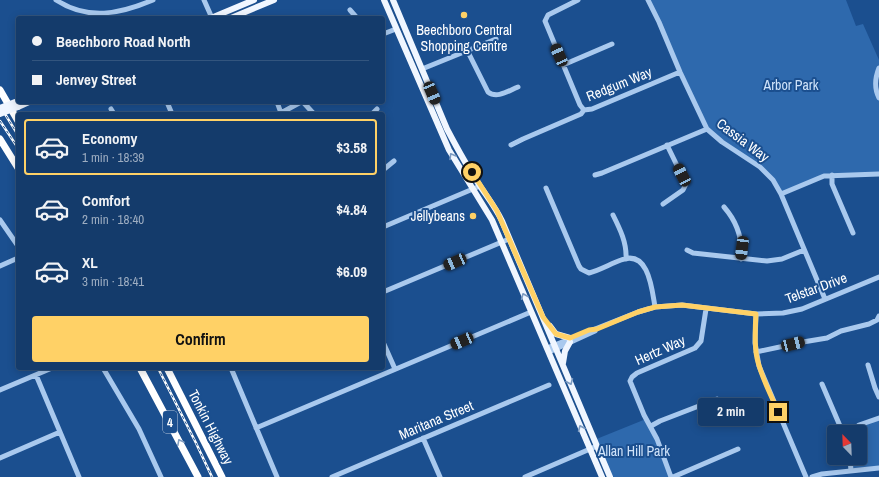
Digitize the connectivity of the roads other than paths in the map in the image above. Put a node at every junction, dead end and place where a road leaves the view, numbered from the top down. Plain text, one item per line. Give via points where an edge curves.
1 (56, 0) edge
2 (153, 0) edge
3 (204, 0) edge
4 (254, 0) edge
5 (274, 0) edge
6 (382, 0) edge
7 (393, 0) edge
8 (578, 0) edge
9 (648, 0) edge
10 (350, 10) dead end
11 (81, 11) junction
12 (80, 16) edge
13 (211, 16) edge
14 (217, 16) edge
15 (236, 16) edge
16 (355, 16) edge
17 (399, 16) junction
18 (396, 29) junction
19 (385, 33) edge
20 (407, 35) junction
21 (496, 39) dead end
22 (612, 44) dead end
23 (467, 50) junction
24 (411, 64) junction
25 (563, 65) junction
26 (879, 68) edge
27 (422, 69) junction
28 (680, 72) junction
29 (420, 84) junction
30 (518, 87) dead end
31 (0, 90) edge
32 (879, 98) edge
33 (16, 103) edge
34 (16, 104) edge
35 (298, 104) edge
36 (304, 104) edge
37 (0, 108) edge
38 (377, 109) dead end
39 (584, 110) junction
40 (282, 112) edge
41 (312, 112) edge
42 (374, 112) edge
43 (0, 114) edge
44 (16, 118) edge
45 (707, 129) junction
46 (0, 139) edge
47 (511, 145) dead end
48 (667, 145) junction
49 (394, 161) dead end
50 (16, 165) edge
51 (385, 168) edge
52 (879, 174) edge
53 (595, 175) dead end
54 (832, 175) junction
55 (480, 186) junction
56 (546, 188) dead end
57 (472, 189) junction
58 (780, 194) junction
59 (663, 204) dead end
60 (724, 207) dead end
61 (613, 215) dead end
62 (0, 220) edge
63 (385, 226) edge
64 (853, 233) dead end
65 (509, 239) junction
66 (502, 242) junction
67 (16, 243) edge
68 (688, 250) dead end
69 (804, 250) junction
70 (626, 258) junction
71 (16, 259) edge
72 (740, 259) junction
73 (0, 266) edge
74 (879, 277) edge
75 (385, 291) edge
76 (825, 299) junction
77 (655, 307) junction
78 (706, 309) junction
79 (531, 312) junction
80 (756, 314) junction
81 (879, 316) edge
82 (543, 317) junction
83 (570, 340) junction
84 (385, 346) edge
85 (556, 346) junction
86 (548, 350) junction
87 (756, 352) junction
88 (563, 365) junction
89 (868, 365) dead end
90 (395, 369) junction
91 (47, 370) edge
92 (104, 370) edge
93 (141, 370) edge
94 (168, 370) edge
95 (231, 370) edge
96 (36, 375) junction
97 (822, 384) dead end
98 (549, 385) dead end
99 (0, 390) edge
100 (879, 397) edge
101 (717, 399) dead end
102 (879, 418) edge
103 (840, 425) edge
104 (859, 425) edge
105 (651, 426) junction
106 (256, 428) junction
107 (60, 432) junction
108 (423, 438) junction
109 (597, 446) junction
110 (590, 449) junction
111 (738, 449) dead end
112 (0, 458) edge
113 (851, 465) edge
114 (879, 468) edge
115 (851, 471) junction
116 (196, 475) edge
117 (79, 477) edge
118 (161, 477) edge
119 (222, 477) edge
120 (277, 477) edge
121 (332, 477) edge
122 (440, 477) edge
123 (525, 477) edge
124 (602, 477) edge
125 (610, 477) edge
126 (672, 477) edge
127 (806, 477) edge
128 (812, 477) edge

1 - 11 street
2 - 11 street via 120,12
3 - 13 street
4 - 14 main road
5 - 15 main road
6 - 18 main road
7 - 17 main road
8 - 25 street, Redgum Way via 548,15 545,21
9 - 28 street, Cassia Way via 660,22
10 - 16 street
11 - 12 street
17 - 18 street
17 - 20 main road
18 - 19 street
18 - 20 street
18 - 24 main road
20 - 27 main road
21 - 23 street
22 - 25 street
23 - 27 street
23 - 30 street via 491,95 499,95
24 - 27 street
24 - 29 main road
25 - 39 street, Redgum Way
26 - 32 street via 875,83
27 - 29 street
27 - 55 main road via 447,129
28 - 39 street, Redgum Way via 592,109
28 - 45 street, Cassia Way
57 -> 29 main road via 449,150
31 - 44 highway
33 - 37 main road, bridge
34 - 43 main road, bridge
35 - 40 street
36 - 41 street
38 - 42 street
39 - 47 street via 581,114
45 - 48 street
45 - 58 street, Cassia Way via 760,167 773,180
46 - 50 highway
48 - 53 street
48 - 59 street via 686,184 683,190
49 - 51 street
52 - 54 street
54 - 58 street
54 - 64 street via 832,184
55 - 57 street
55 - 65 main road via 497,211
56 - 70 street via 581,269 593,272
57 - 63 street
57 - 66 main road via 492,220
58 - 69 street, Cassia Way
60 - 72 street via 735,221 740,236
61 - 70 street via 624,241
62 - 67 street
65 - 66 street
65 - 82 main road
66 - 75 street
79 -> 66 main road
68 - 72 street via 693,253
69 - 72 street via 774,261
69 - 76 street, Cassia Way
70 - 77 street via 636,260 647,271
71 - 73 street
74 - 76 street, Telstar Drive
76 - 80 street, Telstar Drive via 802,309
77 - 78 street, Telstar Drive via 682,305
77 - 83 street, Telstar Drive via 589,330
78 - 80 street, Telstar Drive
78 - 105 street, Hertz Way via 700,341 695,348 637,373 630,381 644,416
79 - 86 main road
79 - 90 street
80 - 87 street
81 - 87 street via 869,324 841,331 827,338
82 - 83 main road via 556,334
82 - 85 main road
83 - 85 street, Telstar Drive
83 - 88 main road
84 - 90 street
85 - 86 street, Telstar Drive
85 - 88 main road
110 -> 86 main road
87 - 127 street via 761,372
88 -> 109 main road
89 - 100 street
90 - 106 street
91 - 96 street
92 - 118 street via 139,429
116 -> 93 highway, 4
94 - 119 highway, Tonkin Highway / 4
95 - 106 street
96 - 99 street
96 - 107 street
97 - 103 street
98 - 108 street, Maritana Street
101 - 105 street
102 - 104 street
105 - 126 street, Hertz Way
106 - 120 street
107 - 112 street
107 - 117 street
108 - 121 street, Maritana Street
108 - 122 street
109 - 110 street
109 - 125 main road
110 - 123 street
110 - 124 main road
111 - 126 street
113 - 115 street
114 - 115 street
115 - 128 street

